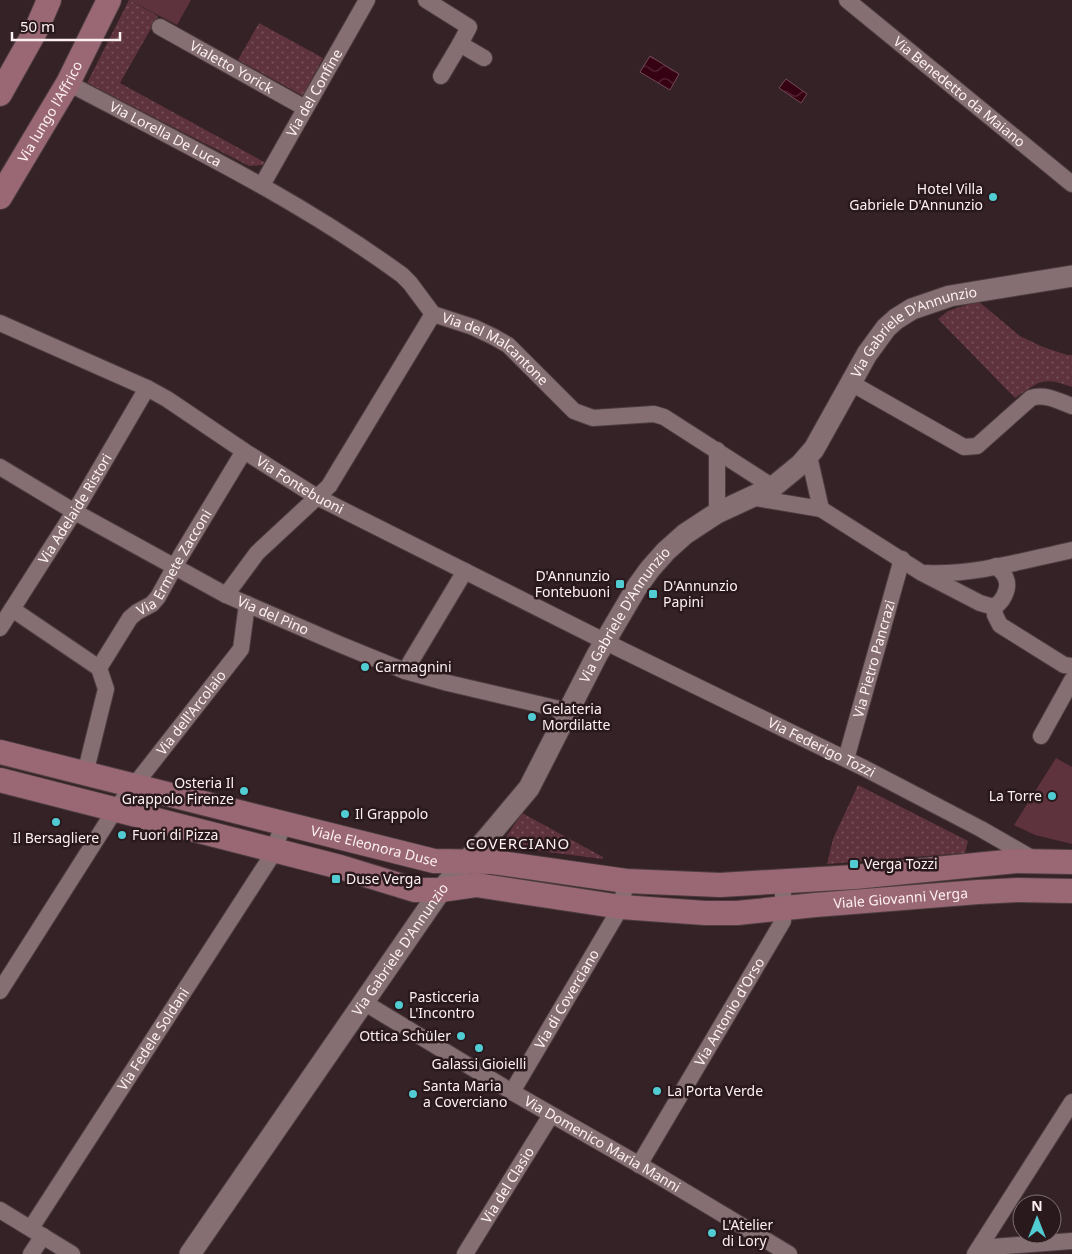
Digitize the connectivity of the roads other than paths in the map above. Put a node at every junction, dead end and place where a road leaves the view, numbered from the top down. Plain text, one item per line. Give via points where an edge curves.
1 (49, 0) edge
2 (109, 0) edge
3 (368, 0) edge
4 (426, 0) edge
5 (847, 0) edge
6 (160, 27) dead end
7 (460, 44) junction
8 (484, 58) dead end
9 (441, 76) dead end
10 (68, 83) junction
11 (0, 94) edge
12 (305, 108) junction
13 (1072, 184) edge
14 (262, 185) junction
15 (0, 195) edge
16 (1072, 276) edge
17 (432, 314) junction
18 (0, 323) edge
19 (851, 383) junction
20 (147, 388) junction
21 (1072, 406) edge
22 (717, 450) junction
23 (244, 452) junction
24 (809, 456) junction
25 (0, 467) edge
26 (773, 486) junction
27 (318, 497) junction
28 (750, 497) junction
29 (822, 509) junction
30 (75, 512) junction
31 (717, 513) junction
32 (1072, 550) edge
33 (902, 559) junction
34 (175, 566) junction
35 (996, 566) junction
36 (465, 571) junction
37 (922, 573) junction
38 (226, 595) junction
39 (247, 604) junction
40 (994, 606) junction
41 (12, 609) junction
42 (0, 628) edge
43 (605, 641) junction
44 (1072, 666) edge
45 (99, 668) junction
46 (404, 671) junction
47 (1072, 680) edge
48 (568, 710) junction
49 (1041, 736) dead end
50 (0, 752) edge
51 (846, 759) junction
52 (85, 774) junction
53 (0, 780) edge
54 (132, 786) junction
55 (115, 810) junction
56 (284, 824) junction
57 (274, 850) junction
58 (1025, 860) junction
59 (466, 862) junction
60 (1072, 862) edge
61 (626, 881) junction
62 (783, 882) junction
63 (440, 890) junction
64 (1018, 890) junction
65 (1072, 892) edge
66 (621, 907) junction
67 (783, 908) junction
68 (0, 991) edge
69 (364, 1003) junction
70 (512, 1092) junction
71 (1072, 1102) edge
72 (551, 1115) junction
73 (639, 1165) junction
74 (0, 1210) edge
75 (37, 1232) junction
76 (1072, 1241) edge
77 (977, 1251) edge
78 (31, 1254) edge
79 (72, 1254) edge
80 (190, 1254) edge
81 (465, 1254) edge
82 (789, 1254) edge

1 - 11 main road
2 - 10 main road, Via lungo l'Affrico
3 - 12 street, Via del Confine
4 - 7 street via 469,27
5 - 13 street, Via Benedetto da Maiano
6 - 12 street, Vialetto Yorick
7 - 8 street
7 - 9 street
10 - 14 street, Via Lorella De Luca
10 - 15 main road, Via lungo l'Affrico
12 - 14 street, Via del Confine
14 - 17 street, Via del Malcantone via 402,275
16 - 19 street, Via Gabriele D'Annunzio via 963,292 912,309 896,319 876,339
17 - 22 street, Via del Malcantone via 473,328 508,346 580,415 602,419 654,414 672,421
17 - 27 street via 329,486
18 - 20 street, Via Fontebuoni
19 - 21 street via 964,447 977,446 1031,398 1043,396
19 - 24 street, Via Gabriele D'Annunzio
20 - 23 street, Via Fontebuoni
20 - 30 street, Via Adelaide Ristori
22 - 26 street, Via del Malcantone
22 - 31 street
23 - 27 street, Via Fontebuoni
23 - 34 street, Via Ermete Zacconi
24 - 26 street, Via Gabriele D'Annunzio
24 - 29 street
25 - 30 street, Via del Pino
26 - 28 street, Via Gabriele D'Annunzio
27 - 36 street, Via Fontebuoni
27 - 38 street via 257,553
28 - 29 street
28 - 31 street, Via Gabriele D'Annunzio
29 - 33 street
30 - 34 street, Via del Pino
30 - 41 street, Via Adelaide Ristori
31 - 43 street, Via Gabriele D'Annunzio via 678,539 659,558
32 - 35 street
33 - 37 street
33 - 51 street, Via Pietro Pancrazi
34 - 38 street, Via del Pino
34 - 45 street, Via Ermete Zacconi via 152,604 130,618
35 - 37 street via 947,574
35 - 40 street via 1008,585
36 - 43 street, Via Fontebuoni
36 - 46 street
37 - 40 street via 980,603
38 - 39 street, Via del Pino
39 - 46 street, Via del Pino
39 - 54 street, Via dell'Arcolaio via 241,649
40 - 44 street via 994,615 1000,625 1064,665
41 - 42 street, Via Adelaide Ristori
41 - 45 street
43 - 48 street, Via Gabriele D'Annunzio
43 - 51 street, Via Federigo Tozzi
45 - 52 street via 106,689
46 - 48 street, Via del Pino
47 - 49 street
48 - 59 street, Via Gabriele D'Annunzio via 529,788
50 - 52 main road, Viale Eleonora Duse
51 - 58 street, Via Federigo Tozzi via 981,828
52 - 54 main road, Viale Eleonora Duse
53 - 55 main road, Viale Eleonora Duse
54 - 55 street, Via dell'Arcolaio
54 - 56 main road, Viale Eleonora Duse
55 - 57 main road, Viale Eleonora Duse
55 - 68 street, Via dell'Arcolaio
56 - 57 street
56 - 59 main road, Viale Eleonora Duse via 434,861
57 - 63 main road, Viale Eleonora Duse via 415,890
57 - 75 street, Via Fedele Soldani
58 - 60 main road, Viale Giovanni Verga
58 - 62 main road, Viale Giovanni Verga
58 - 64 street
59 - 61 main road, Viale Giovanni Verga via 493,862
59 - 63 street, Via Gabriele D'Annunzio
61 - 62 main road, Viale Giovanni Verga via 720,885
61 - 66 street
62 - 67 street
63 - 66 main road, Viale Giovanni Verga via 476,885
63 - 69 street, Via Gabriele D'Annunzio
64 - 65 main road, Viale Giovanni Verga
64 - 67 main road, Viale Giovanni Verga
66 - 67 main road, Viale Giovanni Verga via 705,914
66 - 70 street, Via di Coverciano
67 - 73 street, Via Antonio d'Orso via 783,921
69 - 70 street, Via Domenico Maria Manni
69 - 80 street, Via Gabriele D'Annunzio
70 - 72 street, Via Domenico Maria Manni
71 - 77 street
72 - 73 street, Via Domenico Maria Manni
72 - 81 street, Via del Clasio
73 - 82 street, Via Domenico Maria Manni
74 - 75 street
75 - 78 street, Via Fedele Soldani
75 - 79 street
76 - 77 street

